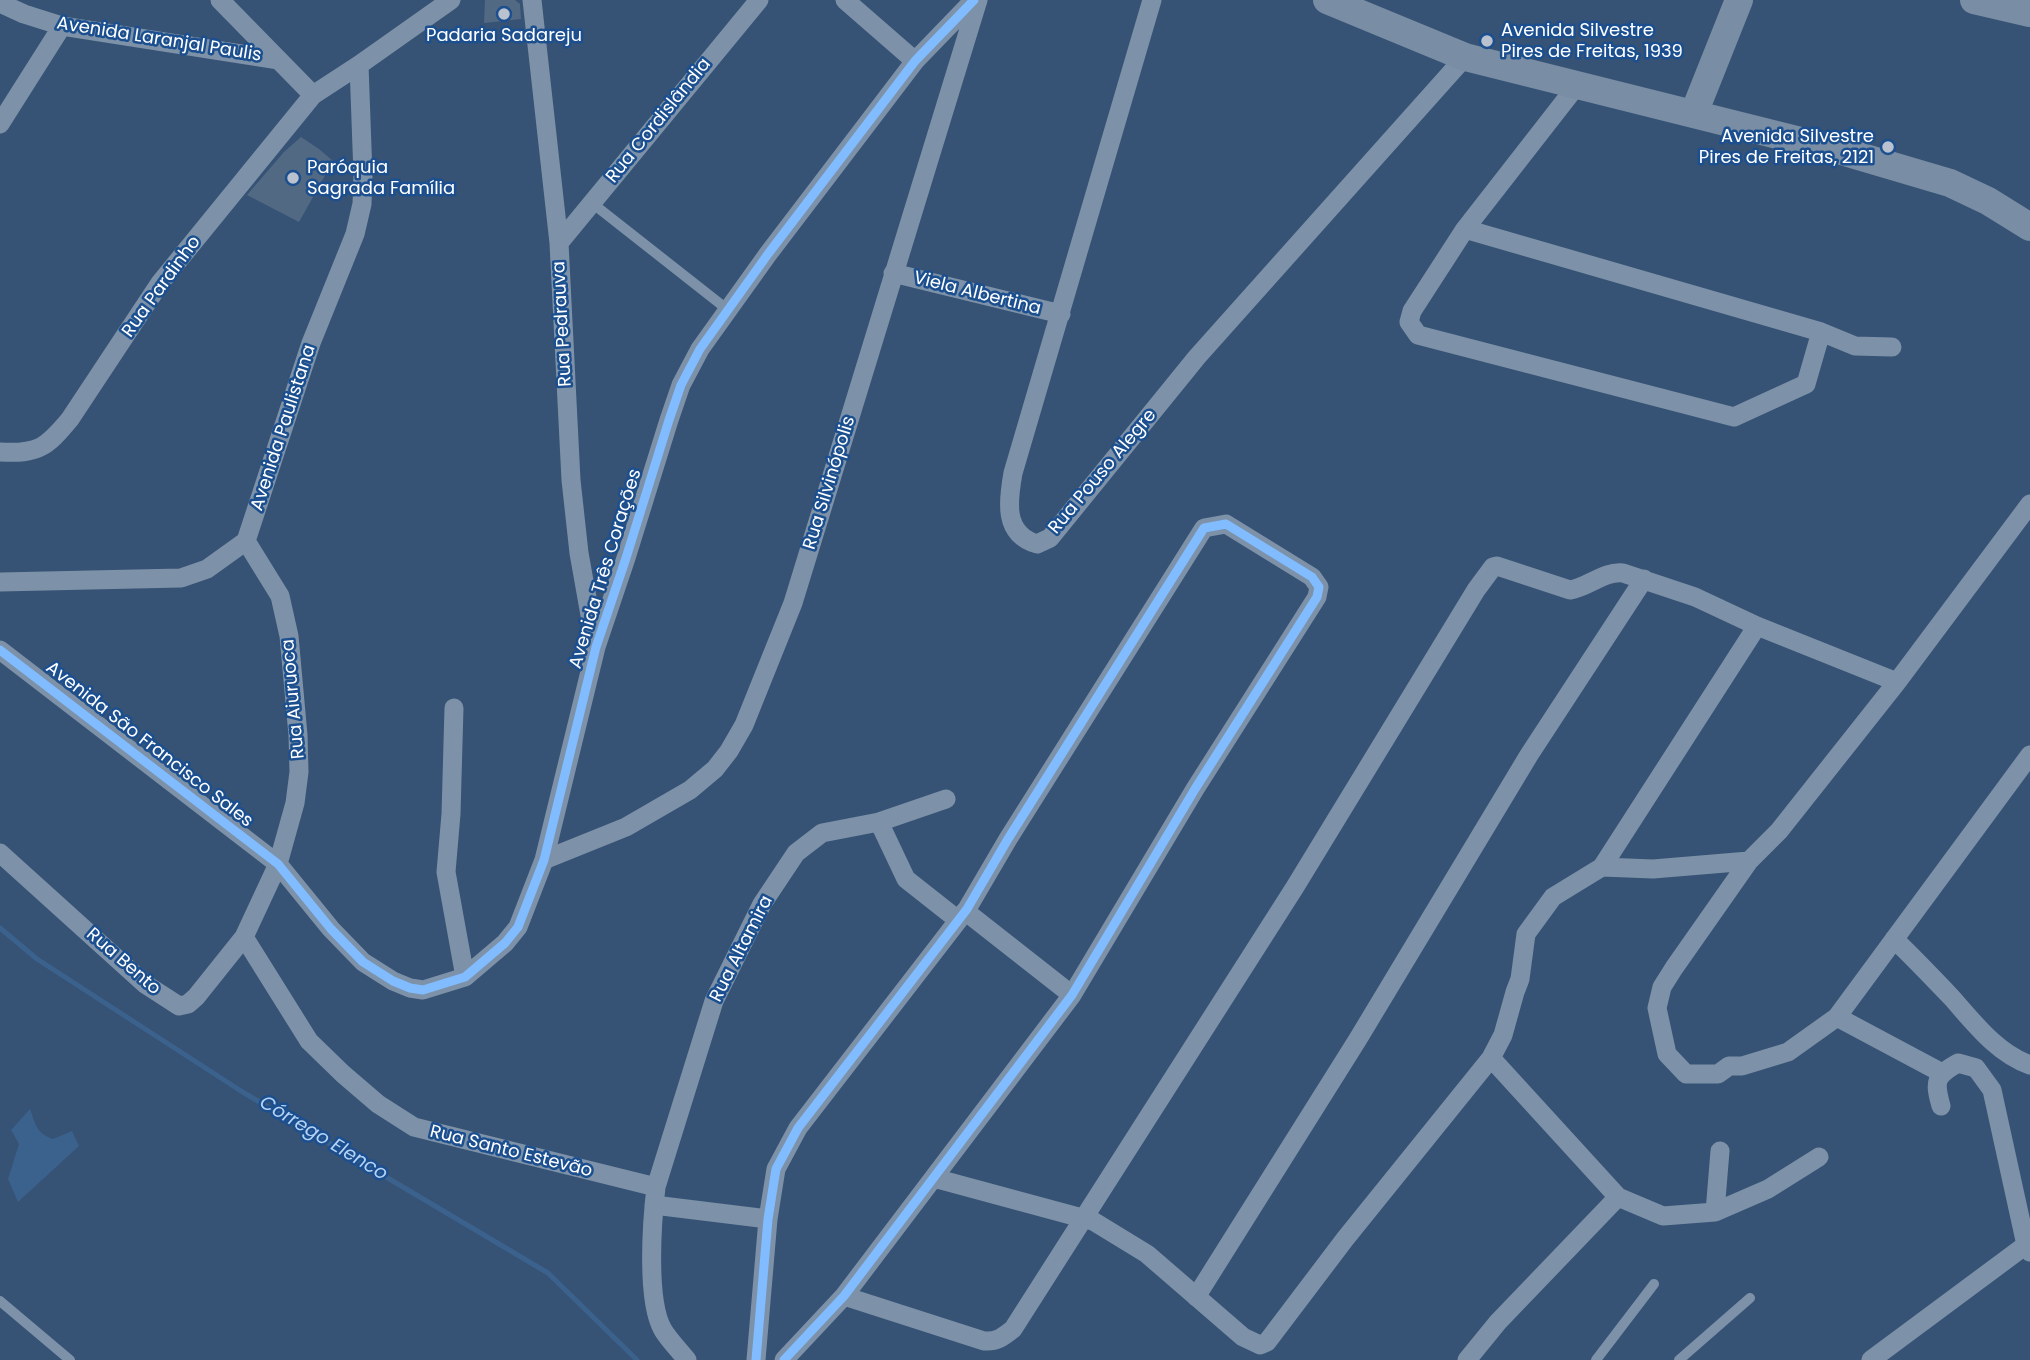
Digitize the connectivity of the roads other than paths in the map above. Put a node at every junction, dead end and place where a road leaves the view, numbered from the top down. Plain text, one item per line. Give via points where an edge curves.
1 (220, 0) edge
2 (451, 0) edge
3 (532, 0) edge
4 (759, 0) edge
5 (845, 0) edge
6 (976, 0) edge
7 (1152, 0) edge
8 (1327, 0) edge
9 (1739, 0) edge
10 (1987, 2) edge
11 (0, 3) edge
12 (2030, 13) edge
13 (62, 26) junction
14 (1465, 57) junction
15 (279, 60) junction
16 (915, 61) junction
17 (359, 65) junction
18 (1578, 84) junction
19 (313, 95) junction
20 (1694, 113) junction
21 (0, 124) edge
22 (592, 203) junction
23 (2030, 227) edge
24 (1465, 229) junction
25 (559, 243) junction
26 (893, 273) junction
27 (728, 310) junction
28 (1061, 314) junction
29 (1821, 332) junction
30 (1892, 346) dead end
31 (0, 452) edge
32 (2030, 504) edge
33 (246, 541) junction
34 (1644, 579) junction
35 (0, 582) edge
36 (1757, 626) junction
37 (596, 647) junction
38 (0, 650) edge
39 (1897, 682) junction
40 (454, 708) dead end
41 (2030, 755) edge
42 (946, 799) dead end
43 (878, 822) junction
44 (0, 853) edge
45 (544, 860) junction
46 (1749, 861) junction
47 (278, 864) junction
48 (1602, 867) junction
49 (961, 916) junction
50 (244, 937) junction
51 (1894, 939) junction
52 (466, 977) junction
53 (1072, 995) junction
54 (1837, 1017) junction
55 (1491, 1058) junction
56 (2030, 1065) edge
57 (1941, 1073) junction
58 (1941, 1106) dead end
59 (1720, 1151) dead end
60 (1819, 1157) dead end
61 (934, 1178) junction
62 (2022, 1187) edge
63 (655, 1196) junction
64 (1618, 1197) junction
65 (1715, 1212) junction
66 (1084, 1218) junction
67 (768, 1219) junction
68 (2028, 1249) edge
69 (1654, 1284) dead end
70 (844, 1296) junction
71 (1196, 1297) junction
72 (1750, 1298) dead end
73 (0, 1301) edge
74 (70, 1360) edge
75 (687, 1360) edge
76 (756, 1360) edge
77 (784, 1360) edge
78 (1467, 1360) edge
79 (1596, 1360) edge
80 (1679, 1360) edge
81 (1871, 1360) edge

1 - 15 street
2 - 17 street, Rua Pardinho
3 - 25 street, Rua Pedrauva
4 - 22 street, Rua Cordislândia
5 - 16 street
6 - 16 street, Avenida Três Corações
6 - 26 street, Rua Silvinópolis
7 - 28 street, Rua Pouso Alegre
8 - 14 main road
9 - 20 main road
10 - 12 main road
11 - 13 street, Avenida Laranjal Paulis
13 - 15 street, Avenida Laranjal Paulis
13 - 21 street
14 - 18 main road
14 - 28 street, Rua Pouso Alegre via 1197,357 1050,538 1037,544 1026,541 1016,530 1008,497
15 - 19 street
16 - 27 street, Avenida Três Corações
17 - 19 street, Rua Pardinho
17 - 33 street, Avenida Paulistana via 362,204
18 - 20 main road
18 - 24 street
19 - 31 street, Rua Pardinho via 160,283 55,438 22,453
20 - 23 main road via 1950,183
22 - 25 street, Rua Cordislândia
22 - 27 lane
24 - 29 street
24 - 29 street via 1412,311 1409,322 1418,335 1734,417 1806,384
25 - 37 street, Rua Pedrauva via 571,480
26 - 28 street, Viela Albertina
26 - 45 street, Rua Silvinópolis via 793,603 729,751 690,790 626,827
27 - 37 street, Avenida Três Corações via 681,385
29 - 30 street via 1855,346
32 - 39 street
33 - 35 street via 207,569 181,578
33 - 47 street, Rua Aiuruoca via 280,596 289,636 299,772
34 - 36 street
34 - 66 street via 1613,572 1570,590 1497,566 1491,568
34 - 71 street via 1528,755 1359,1039
36 - 39 street
36 - 48 street
37 - 45 street, Avenida Três Corações
38 - 47 street, Avenida São Francisco Sales
39 - 46 street via 1779,831
40 - 52 street via 446,872
41 - 51 street
42 - 43 street, Rua Altamira
43 - 49 street via 906,879
43 - 63 street, Rua Altamira via 822,833 809,841 762,904 714,1001
44 - 50 street, Rua Bento via 145,984 179,1006 195,997
45 - 52 street, Avenida Três Corações via 518,927
46 - 48 street via 1653,869
46 - 54 street via 1662,987 1657,1008 1667,1054 1686,1074 1718,1074 1729,1066 1788,1052
47 - 50 street, Rua Bento
47 - 52 street, Avenida Três Corações via 363,962 393,981 423,990
48 - 55 street via 1553,897 1526,934 1520,979
49 - 53 street
49 - 53 street via 1204,528 1226,524 1312,577 1320,587 1317,597
49 - 67 street via 798,1128 776,1169
50 - 63 street, Rua Santo Estevão via 309,1041 352,1082 414,1127
51 - 54 street
51 - 56 street via 1994,1044
53 - 61 street
54 - 57 street
55 - 64 street
55 - 71 street via 1267,1342 1260,1345 1242,1337
57 - 58 street via 1936,1089
57 - 62 street via 1958,1063 1976,1068 1992,1090
59 - 65 street
60 - 65 street via 1768,1189
61 - 66 street
61 - 70 street
62 - 68 street
63 - 67 street, Rua Santo Estevão
63 - 75 street via 652,1293 661,1328
64 - 65 street via 1663,1216
64 - 78 street
66 - 70 street via 1013,1329 993,1342
66 - 71 street via 1147,1254
67 - 76 street
68 - 81 street
69 - 79 lane
70 - 77 street
72 - 80 lane
73 - 74 lane

